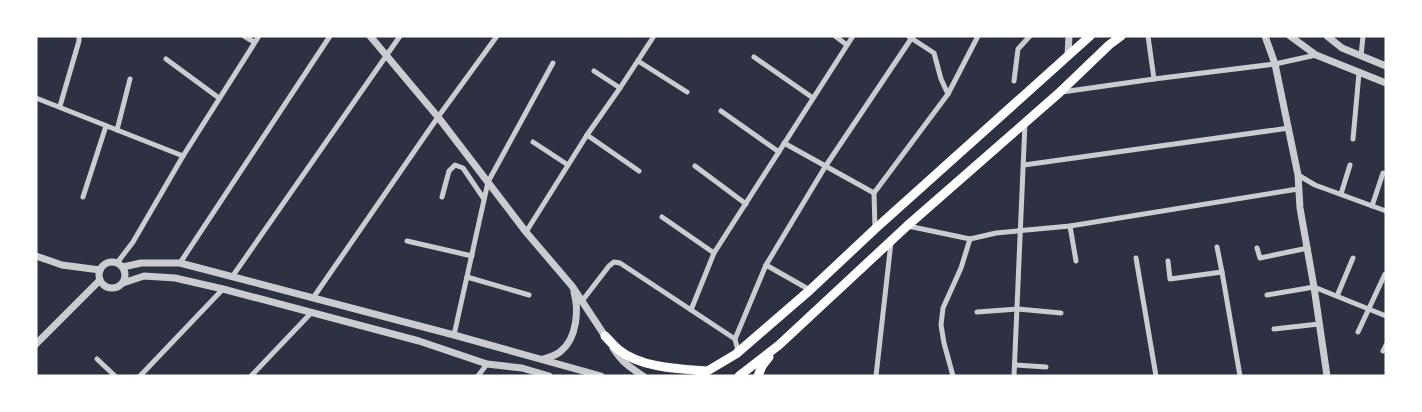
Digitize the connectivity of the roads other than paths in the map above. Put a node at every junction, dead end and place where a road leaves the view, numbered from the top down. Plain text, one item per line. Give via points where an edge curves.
1 (79, 36) edge
2 (244, 36) edge
3 (259, 36) edge
4 (330, 36) edge
5 (370, 36) edge
6 (400, 36) edge
7 (497, 36) edge
8 (654, 36) edge
9 (835, 36) edge
10 (852, 36) edge
11 (978, 36) edge
12 (1030, 36) edge
13 (1069, 36) edge
14 (1090, 36) edge
15 (1121, 36) edge
16 (1148, 36) edge
17 (1265, 36) edge
18 (1290, 36) edge
19 (1327, 36) edge
20 (1363, 36) edge
21 (911, 37) edge
22 (254, 42) junction
23 (847, 45) junction
24 (1068, 55) junction
25 (1316, 55) junction
26 (386, 56) junction
27 (1361, 56) junction
28 (754, 58) dead end
29 (166, 60) dead end
30 (638, 60) junction
31 (553, 63) dead end
32 (1275, 64) junction
33 (1386, 64) edge
34 (594, 72) dead end
35 (1359, 73) junction
36 (1154, 78) junction
37 (130, 79) dead end
38 (1014, 81) dead end
39 (1386, 83) edge
40 (620, 88) junction
41 (687, 92) dead end
42 (1058, 93) junction
43 (948, 94) junction
44 (36, 98) edge
45 (219, 98) junction
46 (813, 98) junction
47 (60, 106) junction
48 (721, 111) dead end
49 (438, 117) junction
50 (1025, 122) junction
51 (106, 126) junction
52 (1289, 128) junction
53 (117, 130) junction
54 (587, 135) junction
55 (1354, 139) dead end
56 (533, 142) dead end
57 (784, 143) junction
58 (779, 152) junction
59 (183, 156) junction
60 (568, 165) junction
61 (1350, 165) dead end
62 (695, 166) dead end
63 (1024, 166) junction
64 (825, 167) junction
65 (639, 171) dead end
66 (1383, 173) dead end
67 (1298, 175) junction
68 (488, 182) junction
69 (1298, 189) junction
70 (874, 193) junction
71 (1341, 194) junction
72 (84, 197) dead end
73 (442, 197) dead end
74 (484, 199) junction
75 (746, 204) junction
76 (1372, 206) junction
77 (1386, 210) edge
78 (662, 217) dead end
79 (907, 226) junction
80 (1070, 226) junction
81 (875, 229) junction
82 (1020, 231) junction
83 (526, 232) junction
84 (970, 239) junction
85 (406, 241) dead end
86 (891, 241) junction
87 (1217, 247) dead end
88 (1257, 248) dead end
89 (1308, 248) junction
90 (714, 253) junction
91 (36, 256) edge
92 (472, 256) junction
93 (1136, 258) dead end
94 (1353, 258) dead end
95 (1076, 261) dead end
96 (1168, 261) dead end
97 (180, 263) junction
98 (120, 265) junction
99 (766, 265) junction
100 (100, 270) junction
101 (1222, 272) junction
102 (1385, 274) edge
103 (232, 277) junction
104 (467, 277) junction
105 (100, 280) junction
106 (123, 283) junction
107 (572, 286) junction
108 (1314, 287) junction
109 (224, 289) junction
110 (810, 290) junction
111 (529, 295) dead end
112 (1267, 295) dead end
113 (1337, 296) junction
114 (313, 298) junction
115 (582, 301) junction
116 (350, 308) junction
117 (1018, 309) junction
118 (1369, 309) junction
119 (691, 310) junction
120 (312, 312) junction
121 (977, 312) dead end
122 (1061, 313) dead end
123 (1386, 316) edge
124 (346, 321) junction
125 (1319, 324) junction
126 (1274, 330) dead end
127 (1358, 332) dead end
128 (454, 335) junction
129 (605, 336) junction
130 (735, 339) junction
131 (36, 344) edge
132 (779, 345) junction
133 (1386, 345) edge
134 (1383, 350) dead end
135 (738, 352) junction
136 (96, 359) dead end
137 (542, 360) junction
138 (486, 364) junction
139 (1015, 365) junction
140 (1046, 367) dead end
141 (703, 373) edge
142 (115, 376) edge
143 (140, 376) edge
144 (251, 376) edge
145 (478, 376) edge
146 (549, 376) edge
147 (601, 376) edge
148 (643, 376) edge
149 (739, 376) edge
150 (758, 376) edge
151 (876, 376) edge
152 (952, 376) edge
153 (1014, 376) edge
154 (1156, 376) edge
155 (1240, 376) edge
156 (1327, 376) edge

1 - 47 street
2 - 22 street
3 - 22 street
4 - 97 street
5 - 26 street
6 - 26 street
7 - 49 street
8 - 30 street
9 - 23 street
10 - 23 street
11 - 43 street
12 - 38 street via 1018,48
13 - 24 street
14 - 24 main road
15 - 42 main road
16 - 36 street
17 - 32 street
18 - 25 street
19 - 27 street via 1342,48
20 - 27 street
21 - 43 street via 934,53
21 - 64 street
22 - 45 street
23 - 46 street
24 - 81 main road
25 - 32 street
25 - 35 street
26 - 49 street
26 - 103 street
27 - 33 street
28 - 46 street
29 - 45 street
30 - 40 street
30 - 41 street
31 - 68 street
32 - 36 street
32 - 52 street
34 - 40 street
35 - 39 street
35 - 55 street
36 - 42 street
37 - 53 street
40 - 54 street
42 - 50 main road
43 - 70 street
44 - 47 street
45 - 59 street
46 - 57 street
47 - 51 street
48 - 58 street
49 - 68 street
49 - 114 street
50 - 63 street
50 - 79 main road
51 - 53 street
51 - 72 street
52 - 63 street
52 - 67 street
53 - 59 street
54 - 60 street
54 - 65 street
56 - 60 street
57 - 58 street
57 - 64 street
58 - 75 street
59 - 98 street
60 - 83 street
61 - 71 street
62 - 75 street
63 - 82 street
64 - 70 street
64 - 99 street
66 - 76 street
67 - 69 street
67 - 71 street
68 - 74 street
68 - 83 street
69 - 80 street
69 - 89 street
70 - 81 street
71 - 76 street
73 - 74 street via 448,171 455,165 463,168
74 - 92 street
75 - 90 street
76 - 77 street
78 - 90 street
79 - 84 street
79 - 86 main road
80 - 82 street
80 - 95 street
81 - 110 main road
82 - 84 street
82 - 117 street
83 - 107 street
84 - 152 street via 943,308 941,324
85 - 92 street
86 - 132 main road
86 - 151 street
87 - 101 street
88 - 89 street via 1260,258
89 - 108 street
90 - 119 street
91 - 100 street
92 - 104 street
93 - 154 street
94 - 113 street
96 - 101 street via 1170,279
97 - 98 street
97 - 103 street
98 - 100 street via 110,262
98 - 106 street via 126,273
99 - 110 street
99 - 130 street
100 - 105 street
101 - 155 street
102 - 118 street
103 - 114 street
104 - 111 street
104 - 128 street
105 - 106 street via 111,288 118,288
105 - 131 street
106 - 109 street via 144,276 175,278
107 - 115 street
107 - 137 street via 577,309 568,343 561,351
108 - 112 street
108 - 113 street
108 - 125 street
109 - 120 street
109 - 143 street
110 - 135 main road
113 - 118 street
114 - 116 street
115 - 119 street via 614,262
115 - 129 street
116 - 124 street
116 - 128 street
117 - 121 street
117 - 122 street
117 - 139 street
118 - 123 street
118 - 127 street
119 - 130 street
120 - 124 street
120 - 144 street
124 - 138 street
125 - 126 street
125 - 156 street
128 - 137 street
129 - 141 main road via 619,351 632,358
129 - 148 street via 621,360
130 - 135 street
132 - 149 main road
132 - 150 main road
133 - 134 street
135 - 141 main road
136 - 142 street
137 - 147 street
138 - 145 street
138 - 146 street via 522,368
139 - 140 street
139 - 153 street

